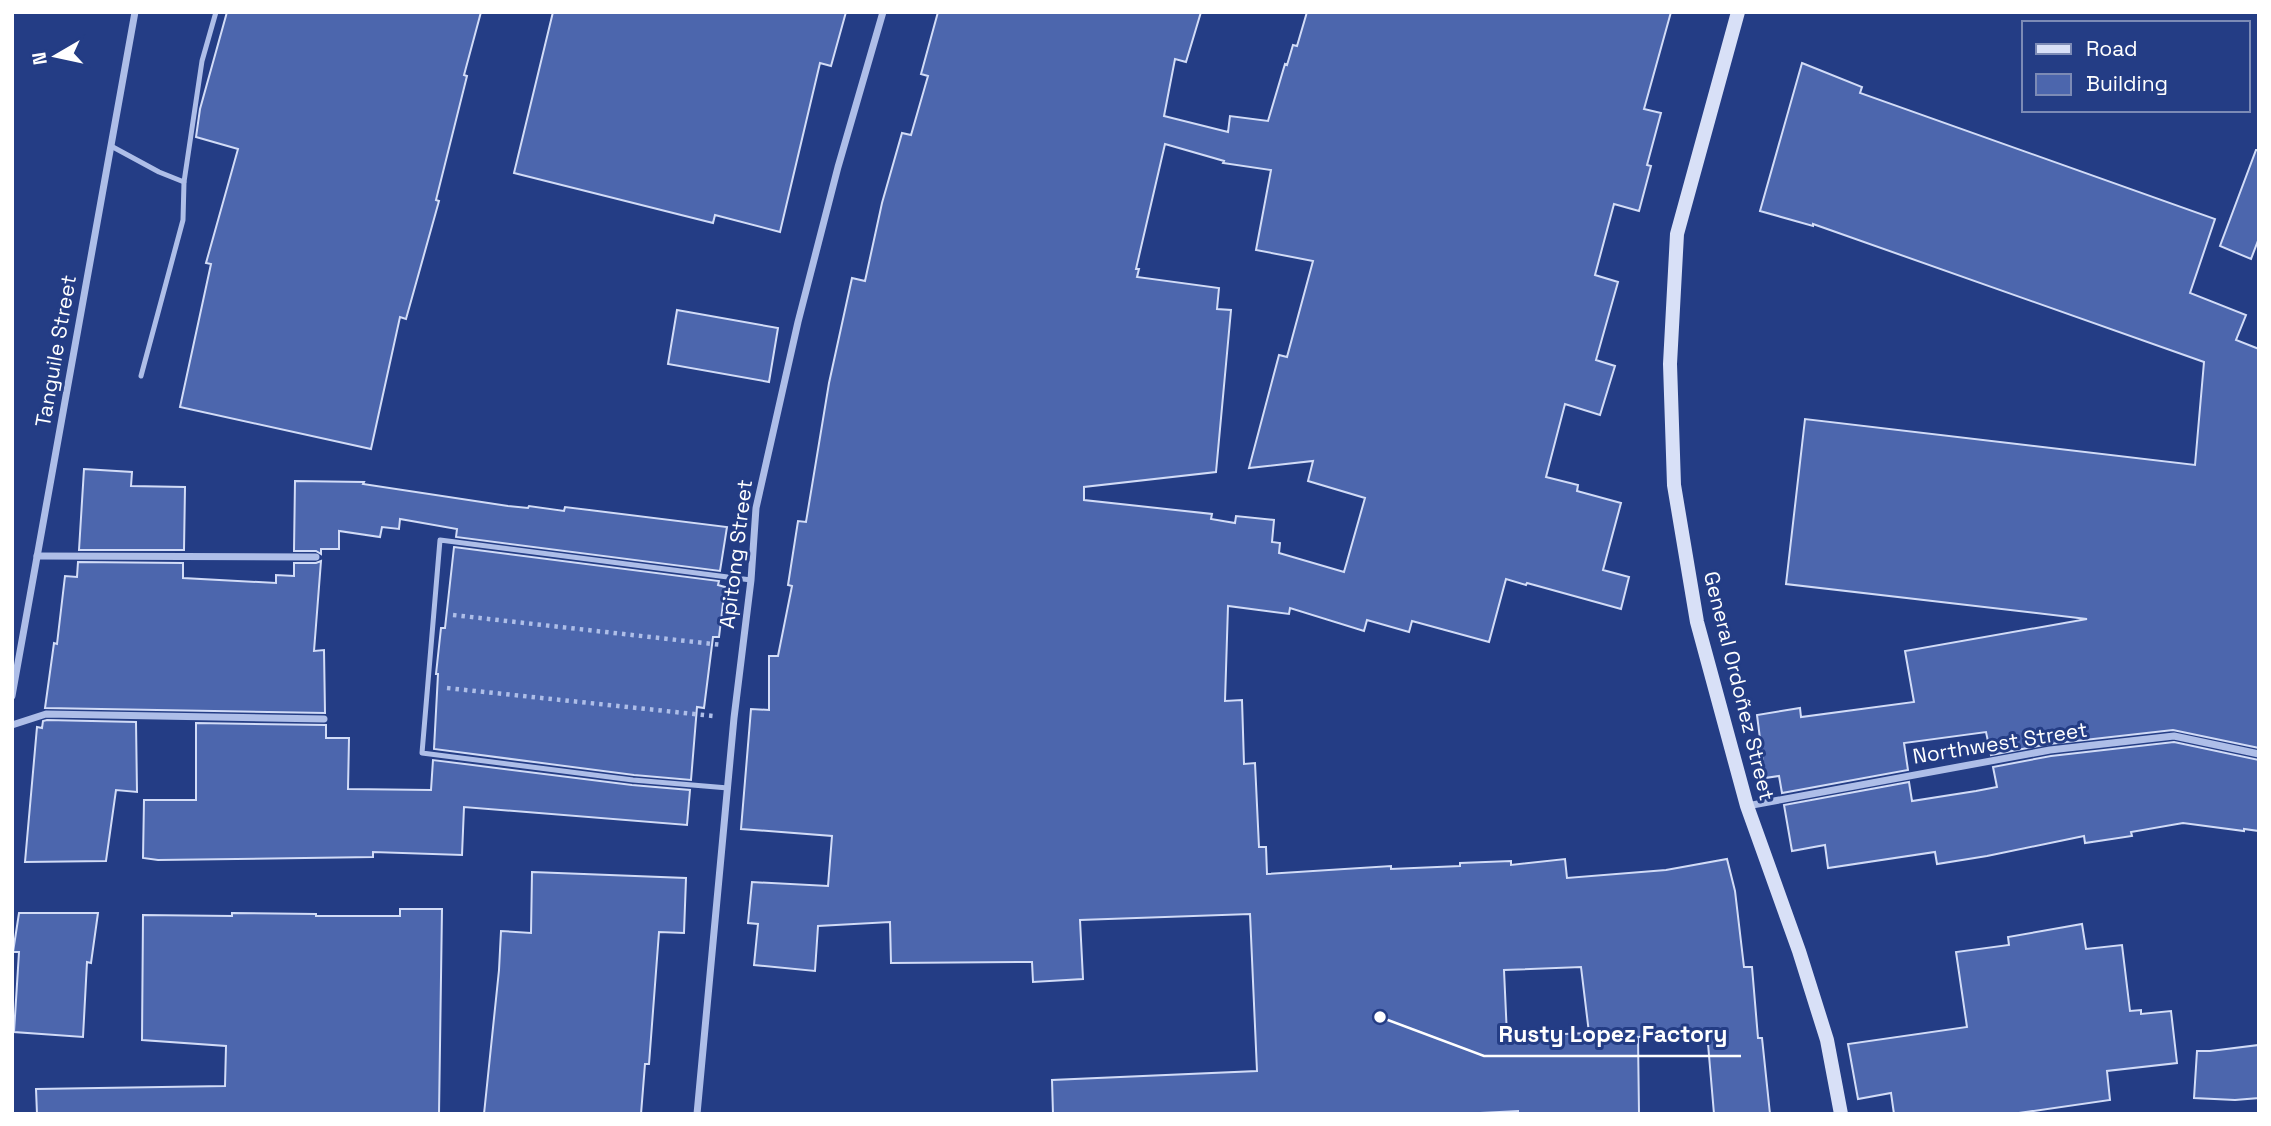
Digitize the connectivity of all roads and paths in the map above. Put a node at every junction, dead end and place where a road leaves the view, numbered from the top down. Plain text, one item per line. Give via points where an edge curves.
1 (135, 12) edge
2 (216, 12) edge
3 (883, 12) edge
4 (1738, 12) edge
5 (111, 146) junction
6 (184, 182) junction
7 (141, 376) dead end
8 (37, 556) junction
9 (316, 557) dead end
10 (751, 580) junction
11 (434, 613) junction
12 (715, 644) dead end
13 (428, 686) junction
14 (12, 696) edge
15 (707, 715) dead end
16 (324, 719) dead end
17 (12, 725) edge
18 (2259, 754) edge
19 (729, 788) junction
20 (1747, 806) junction
21 (697, 1114) edge
22 (1840, 1114) edge

1 - 5 street, Tanguile Street
2 - 6 lane via 202,61
3 - 10 street, Apitong Street via 798,322 756,509
4 - 20 main road, General Ordoñez Street via 1677,234 1670,364 1674,485 1694,609
5 - 6 lane
5 - 8 street, Tanguile Street
6 - 7 lane via 183,220
8 - 9 street
8 - 14 street, Tanguile Street
10 - 11 lane via 440,540
10 - 19 street, Apitong Street
11 - 12 path
11 - 13 lane
13 - 15 path
13 - 19 lane via 422,754
16 - 17 street via 46,713
18 - 20 street, Northwest Street via 2174,736 2050,750
19 - 21 street, Apitong Street
20 - 22 main road, General Ordoñez Street via 1826,1040

